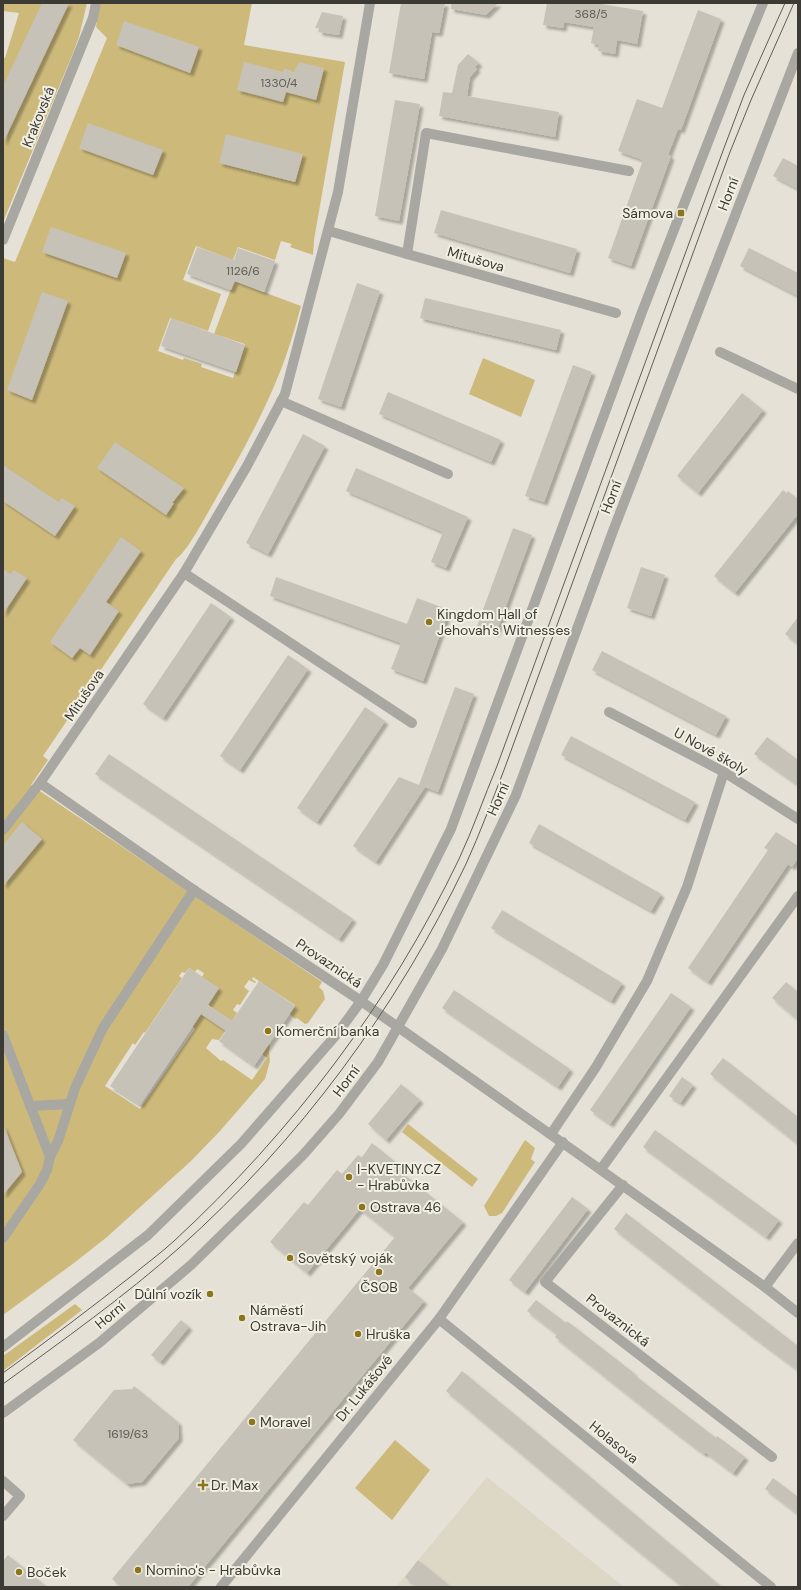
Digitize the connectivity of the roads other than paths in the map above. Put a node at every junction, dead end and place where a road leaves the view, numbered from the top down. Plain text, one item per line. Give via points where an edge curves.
1 (96, 3) edge
2 (370, 3) edge
3 (759, 4) edge
4 (798, 52) edge
5 (629, 171) dead end
6 (329, 231) junction
7 (3, 240) edge
8 (407, 254) junction
9 (616, 313) dead end
10 (720, 352) dead end
11 (798, 389) edge
12 (281, 401) junction
13 (448, 474) dead end
14 (184, 573) junction
15 (609, 712) dead end
16 (412, 723) dead end
17 (724, 772) junction
18 (40, 783) junction
19 (798, 819) edge
20 (3, 830) edge
21 (194, 890) junction
22 (798, 896) edge
23 (361, 1001) junction
24 (398, 1027) junction
25 (3, 1035) edge
26 (70, 1104) junction
27 (30, 1106) junction
28 (551, 1134) junction
29 (563, 1142) junction
30 (50, 1157) junction
31 (601, 1169) junction
32 (623, 1186) junction
33 (3, 1238) edge
34 (798, 1243) edge
35 (765, 1287) junction
36 (798, 1313) edge
37 (439, 1319) junction
38 (3, 1348) edge
39 (3, 1413) edge
40 (772, 1457) dead end
41 (3, 1481) edge
42 (3, 1516) edge
43 (221, 1587) edge
44 (771, 1587) edge

1 - 7 street, Krakovská via 93,18
2 - 6 street, Mitušova
3 - 23 street via 642,312 452,829 383,965
4 - 24 street, Horní via 613,530 516,795 442,948
5 - 8 street via 426,133
6 - 8 street, Mitušova
6 - 12 street, Mitušova
8 - 9 street, Mitušova
10 - 11 street
12 - 13 street
12 - 14 street, Mitušova via 248,466
14 - 16 street
14 - 18 street, Mitušova
15 - 17 street, U Nové školy
17 - 19 street, U Nové školy
17 - 28 street via 687,887 648,981 596,1067
18 - 20 street, Mitušova
18 - 21 street, Provaznická
21 - 23 street, Provaznická
21 - 26 street via 103,1028
22 - 31 street
23 - 24 street, Provaznická
23 - 38 street via 337,1034 241,1144 148,1235
24 - 28 street, Provaznická
24 - 39 street, Horní via 374,1068 303,1156 191,1265 99,1343
25 - 27 street
26 - 27 street
26 - 30 street
27 - 30 street
28 - 29 street, Provaznická
29 - 31 street, Provaznická
29 - 37 street, Dr. Lukášové
30 - 33 street via 40,1184
31 - 32 street, Provaznická
32 - 35 street, Provaznická
32 - 40 street, Provaznická via 545,1282
34 - 35 street
35 - 36 street, Provaznická
37 - 43 street, Dr. Lukášové
37 - 44 street, Holasova
41 - 42 street via 20,1496

